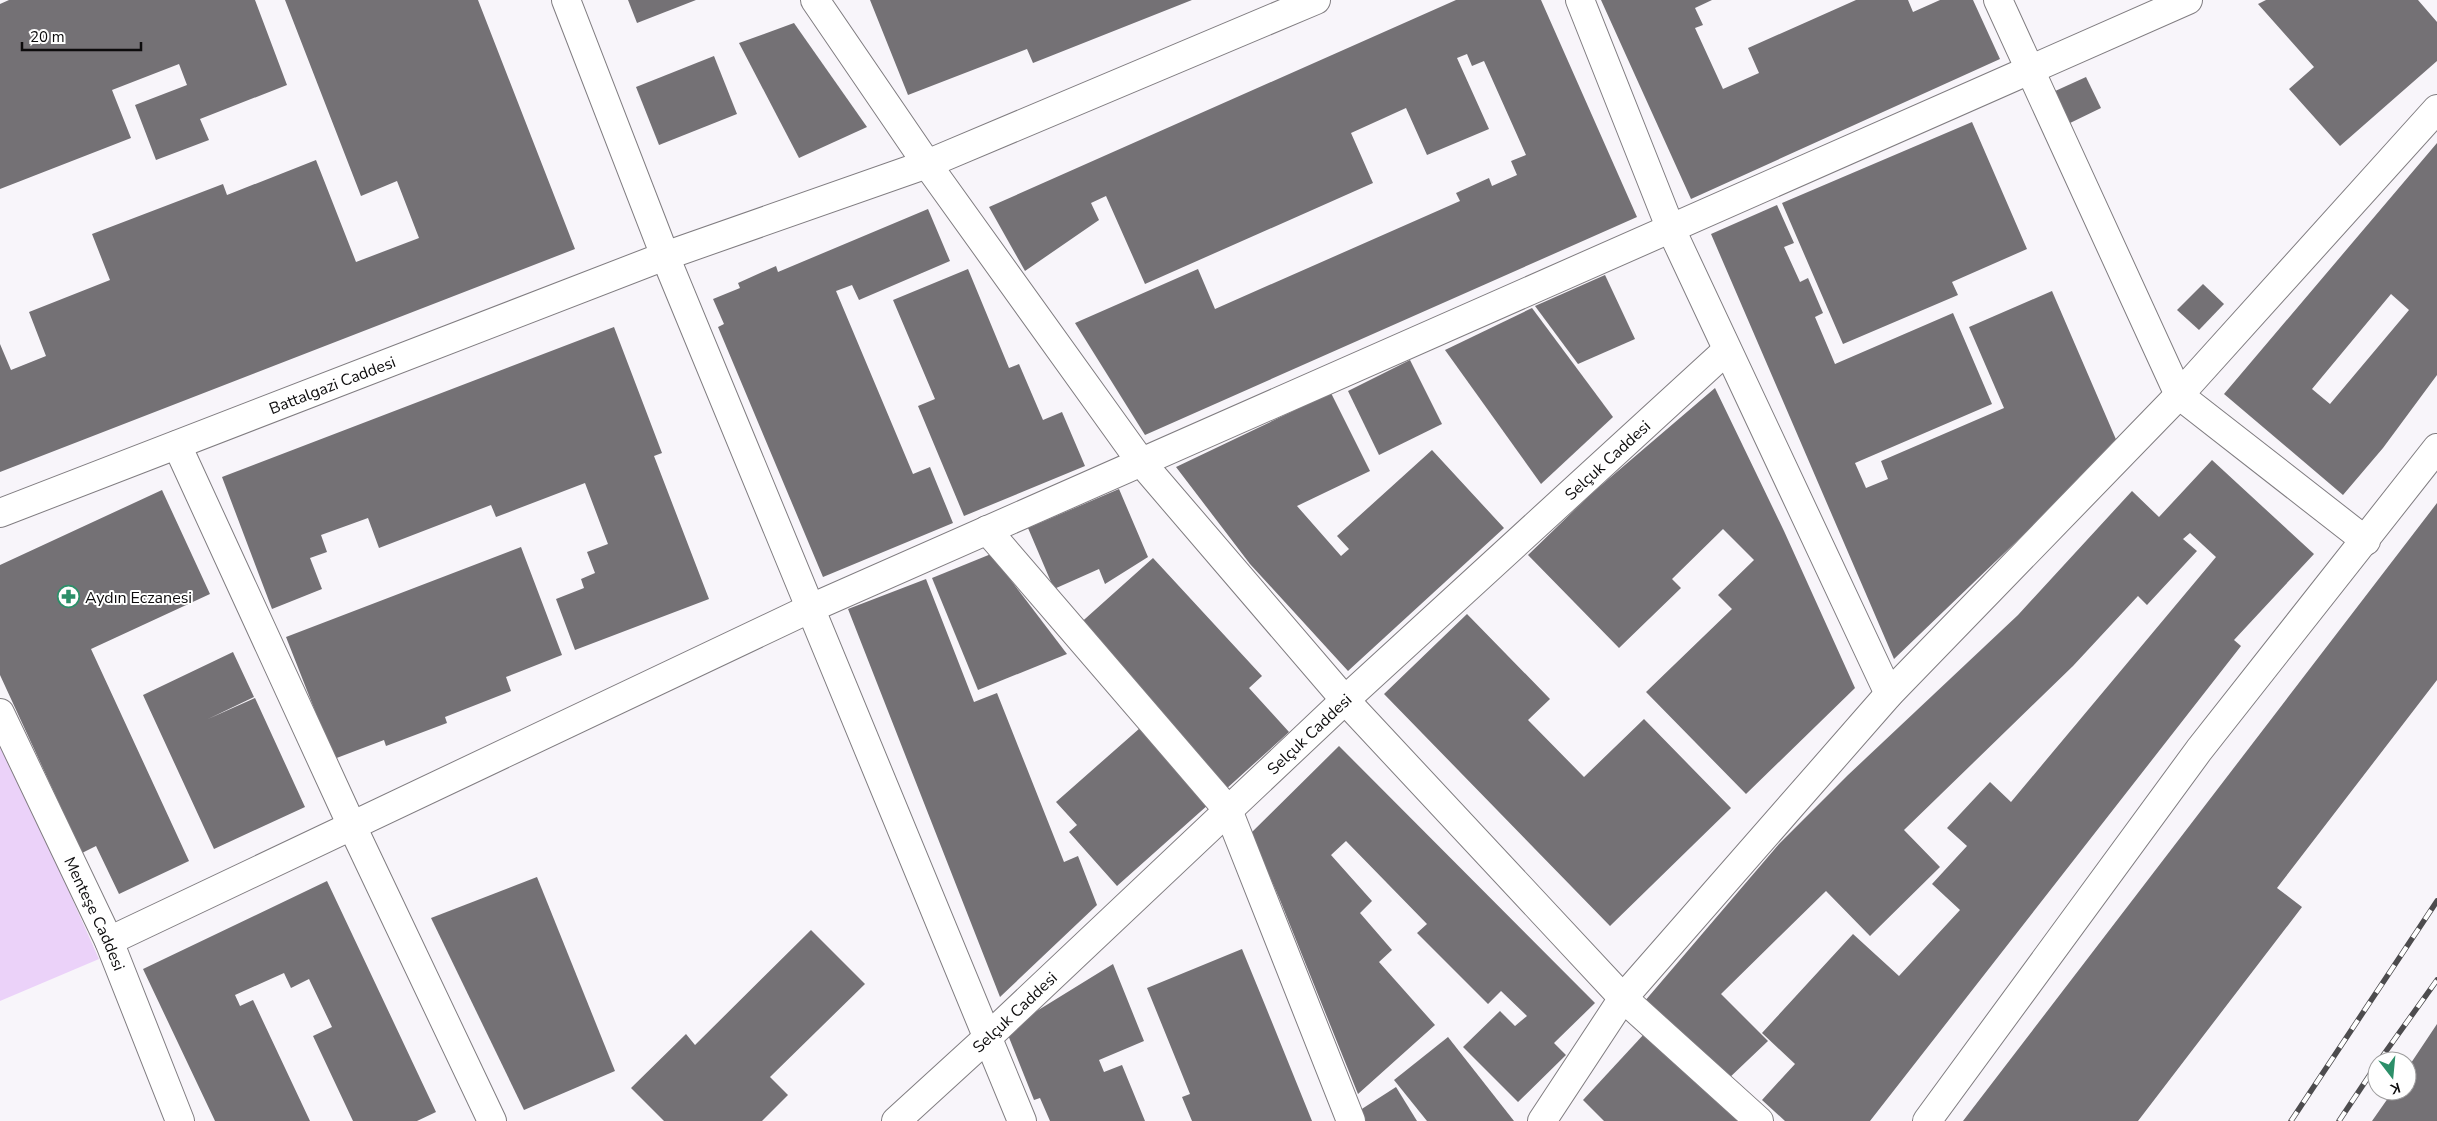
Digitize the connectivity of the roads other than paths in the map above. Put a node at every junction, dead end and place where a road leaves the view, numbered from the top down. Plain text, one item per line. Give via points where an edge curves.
1 (566, 0) edge
2 (1316, 0) edge
3 (1580, 0) edge
4 (1998, 0) edge
5 (2188, 0) edge
6 (820, 1) edge
7 (2030, 70) junction
8 (2437, 109) edge
9 (927, 164) junction
10 (1670, 227) junction
11 (664, 256) junction
12 (1727, 350) junction
13 (2179, 395) junction
14 (177, 445) junction
15 (2437, 448) edge
16 (1141, 462) junction
17 (0, 513) edge
18 (987, 530) junction
19 (2366, 541) junction
20 (811, 608) junction
21 (1889, 694) junction
22 (1345, 700) junction
23 (0, 713) edge
24 (1228, 810) junction
25 (352, 826) junction
26 (109, 941) junction
27 (1623, 998) junction
28 (988, 1037) junction
29 (180, 1121) edge
30 (492, 1121) edge
31 (896, 1121) edge
32 (1022, 1121) edge
33 (1351, 1121) edge
34 (1542, 1121) edge
35 (1759, 1121) edge
36 (1927, 1121) edge

1 - 11 street
2 - 9 street, Battalgazi Caddesi
3 - 10 street
4 - 7 street
5 - 7 street
6 - 9 street
7 - 10 street
7 - 13 street
8 - 13 street
9 - 11 street, Battalgazi Caddesi
9 - 16 street
10 - 12 street
10 - 16 street
11 - 14 street, Battalgazi Caddesi
11 - 20 street
12 - 21 street
12 - 22 street, Selçuk Caddesi
13 - 19 street
13 - 21 street
14 - 17 street, Battalgazi Caddesi
14 - 25 street
15 - 19 street
16 - 18 street
16 - 22 street
18 - 20 street
18 - 24 street
19 - 36 street via 2199,750
20 - 25 street
20 - 28 street
21 - 27 street
22 - 24 street, Selçuk Caddesi
22 - 27 street
23 - 26 street, Menteşe Caddesi
24 - 28 street, Selçuk Caddesi
24 - 33 street
25 - 26 street
25 - 30 street
26 - 29 street, Menteşe Caddesi
27 - 34 street
27 - 35 street
28 - 31 street, Selçuk Caddesi
28 - 32 street

